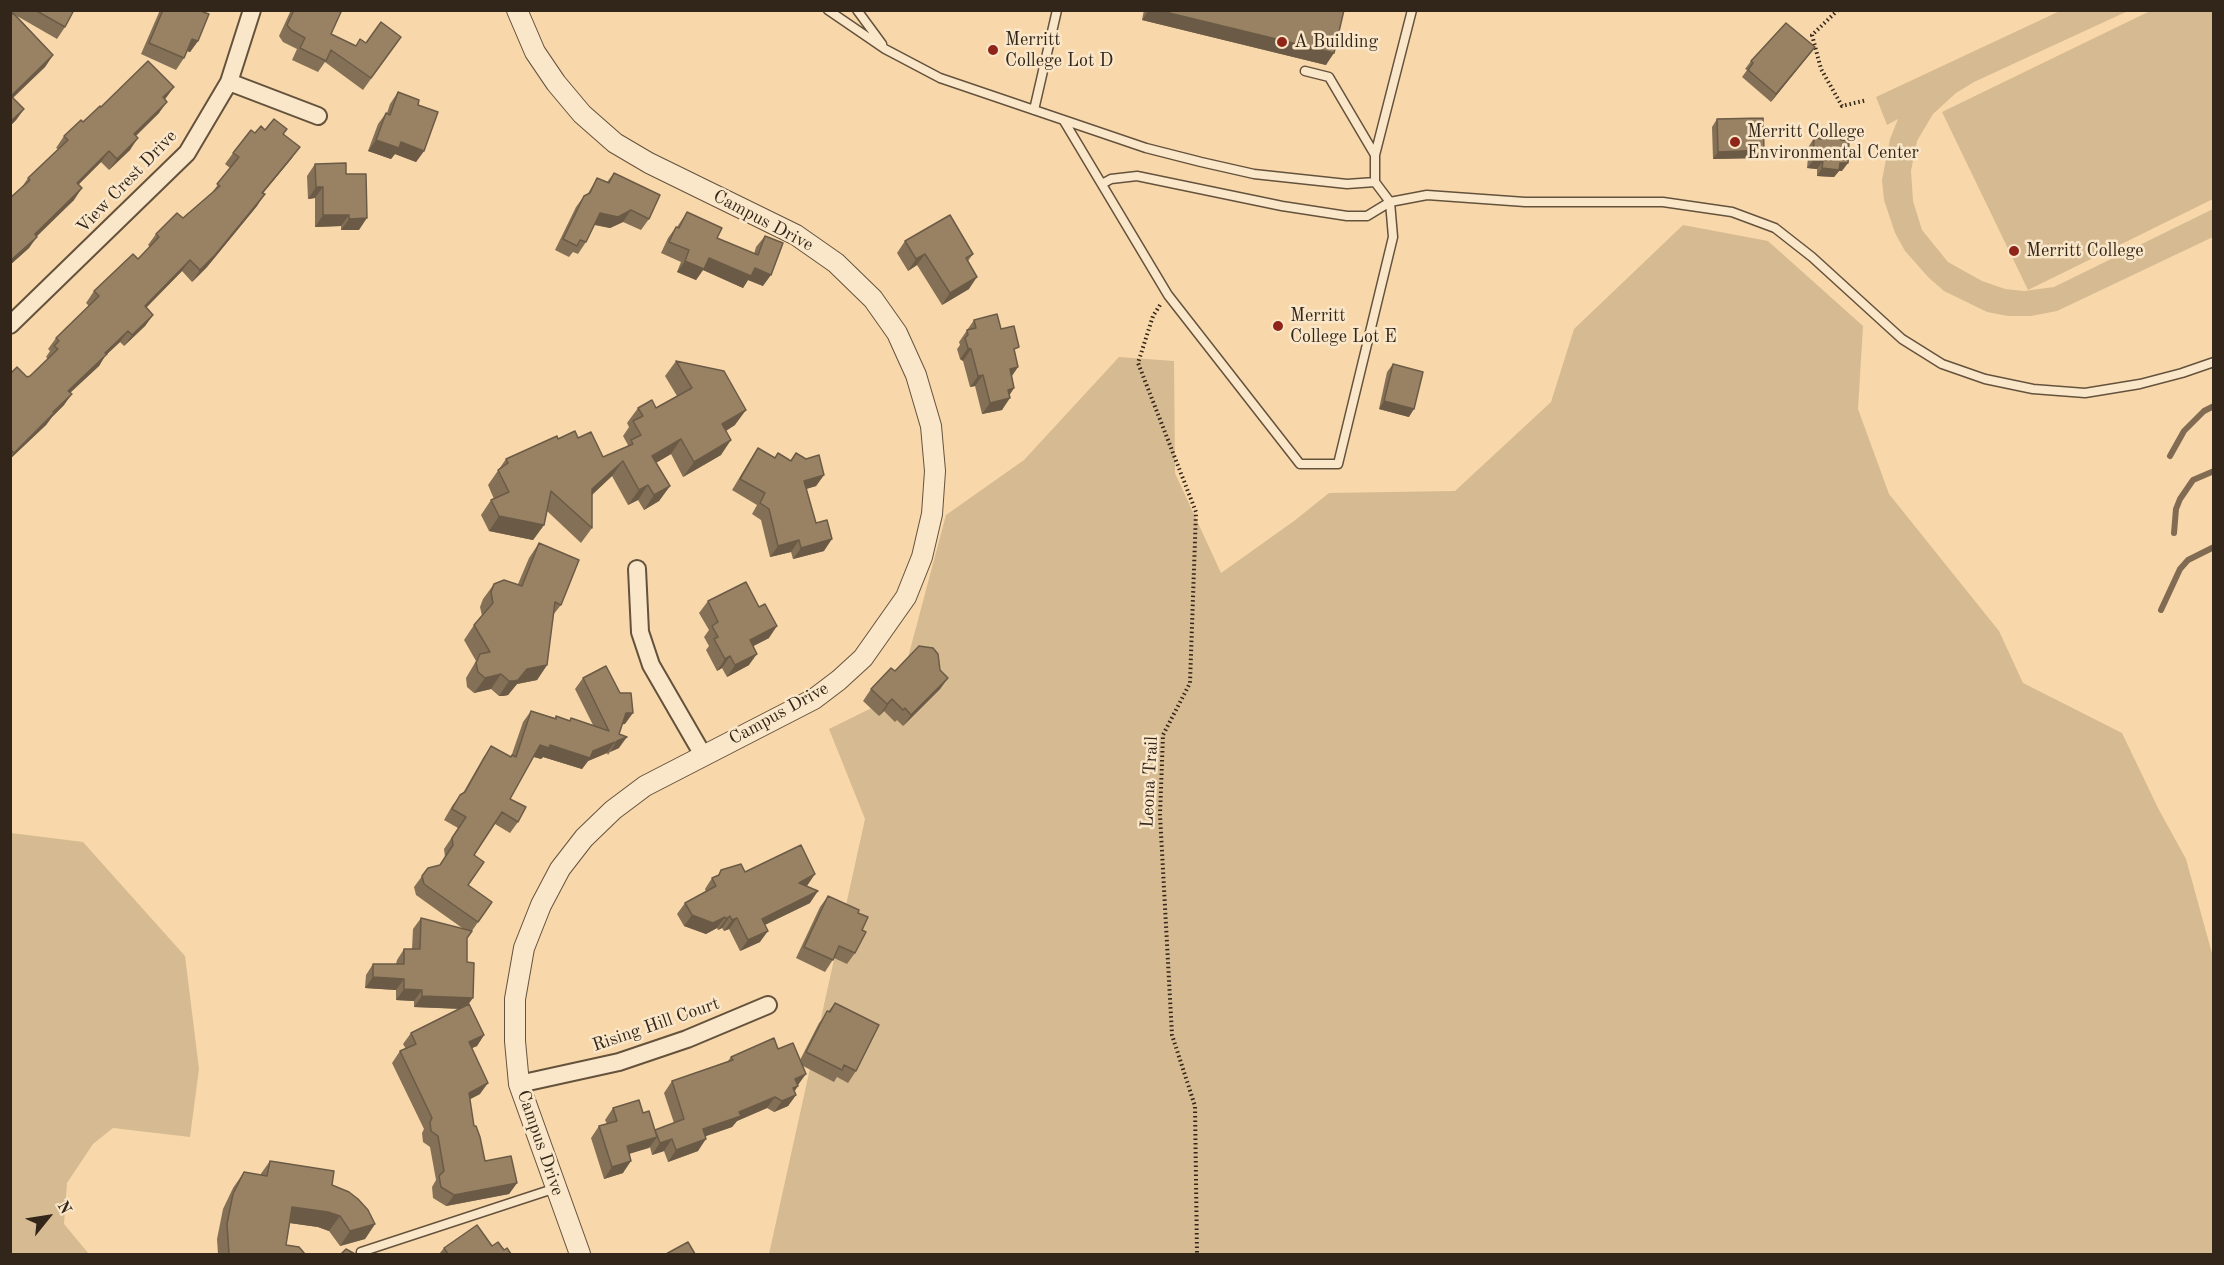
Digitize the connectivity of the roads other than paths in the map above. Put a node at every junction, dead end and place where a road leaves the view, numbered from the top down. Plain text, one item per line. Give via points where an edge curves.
1 (252, 10) edge
2 (517, 10) edge
3 (828, 10) edge
4 (857, 10) edge
5 (1057, 10) edge
6 (1412, 10) edge
7 (885, 49) junction
8 (1305, 71) dead end
9 (229, 82) junction
10 (1034, 110) junction
11 (318, 116) dead end
12 (1064, 121) junction
13 (1376, 155) junction
14 (1375, 183) junction
15 (1102, 184) junction
16 (1390, 202) junction
17 (10, 326) edge
18 (2214, 362) edge
19 (637, 568) dead end
20 (703, 755) junction
21 (768, 1005) dead end
22 (519, 1084) junction
23 (556, 1188) junction
24 (361, 1252) dead end
25 (580, 1254) edge

1 - 9 street, View Crest Drive
2 - 20 street, Campus Drive via 535,52 556,83 582,114 615,143 796,235 836,263 873,298 897,333 916,375 931,426 935,471 932,514 922,558 906,597 863,658 839,680 787,714
3 - 7 lane
4 - 7 lane
5 - 10 lane
6 - 13 lane
7 - 10 lane via 940,78
8 - 13 lane via 1329,77
9 - 11 street
9 - 17 street, View Crest Drive via 187,153
10 - 12 lane
12 - 14 lane via 1146,148 1254,174 1347,184
12 - 15 lane
13 - 14 lane
14 - 16 lane
15 - 16 lane via 1137,176 1347,216 1367,216
15 - 16 lane via 1168,295 1300,464 1338,464 1393,237
16 - 18 lane via 1427,195 1525,202 1663,202 1732,212 1775,228 1902,339 1942,364 1985,379 2033,389 2085,393 2182,374
19 - 20 street via 640,632 651,665
20 - 22 street, Campus Drive via 645,786 613,810 560,869 524,948 515,999
21 - 22 street, Rising Hill Court via 619,1062
22 - 23 street, Campus Drive
23 - 24 lane
23 - 25 street, Campus Drive

